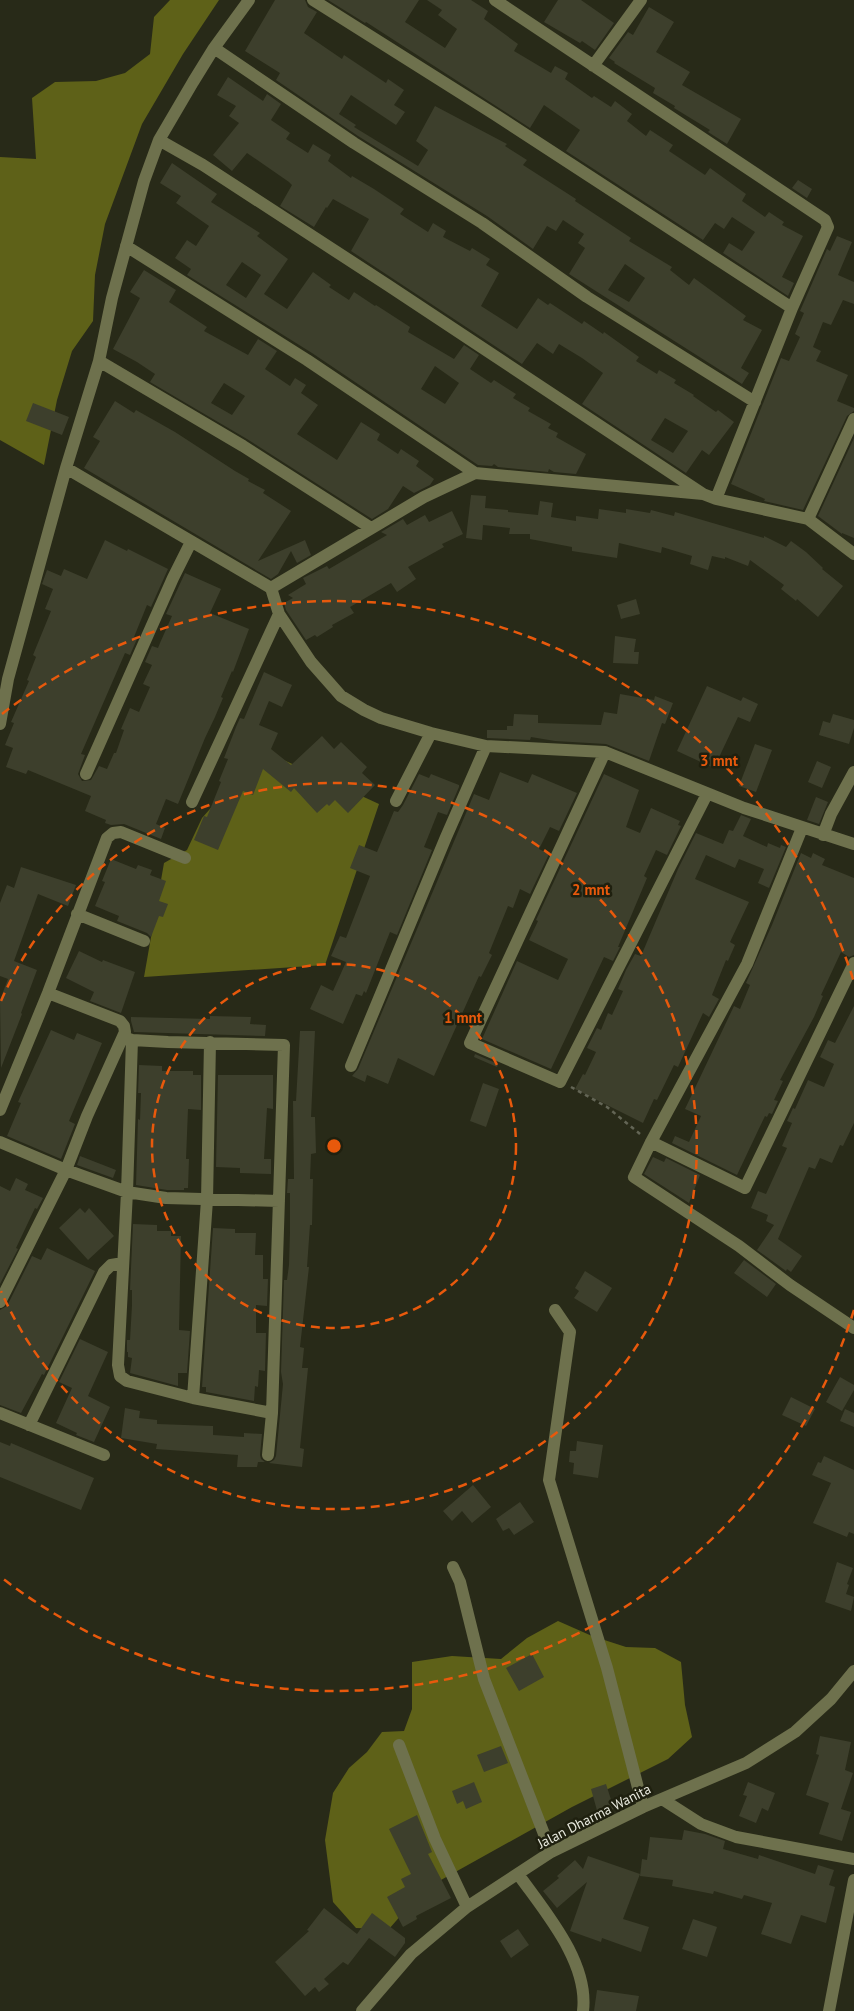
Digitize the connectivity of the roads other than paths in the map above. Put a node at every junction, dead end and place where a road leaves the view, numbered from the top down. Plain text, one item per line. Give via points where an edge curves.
1 (250, 0) edge
2 (313, 0) edge
3 (495, 0) edge
4 (641, 0) edge
5 (214, 48) junction
6 (593, 66) junction
7 (159, 140) junction
8 (126, 246) junction
9 (792, 308) junction
10 (99, 361) junction
11 (755, 402) junction
12 (854, 419) edge
13 (66, 468) junction
14 (476, 473) junction
15 (703, 494) junction
16 (716, 499) junction
17 (808, 519) junction
18 (372, 528) junction
19 (191, 542) junction
20 (854, 554) edge
21 (271, 588) junction
22 (279, 614) junction
23 (0, 724) edge
24 (431, 733) junction
25 (486, 746) junction
26 (604, 752) junction
27 (854, 772) edge
28 (86, 774) dead end
29 (707, 794) junction
30 (396, 801) dead end
31 (192, 802) dead end
32 (802, 828) junction
33 (823, 834) junction
34 (854, 844) edge
35 (186, 858) dead end
36 (77, 914) junction
37 (144, 941) dead end
38 (854, 963) edge
39 (48, 993) junction
40 (128, 1038) junction
41 (210, 1042) junction
42 (351, 1066) dead end
43 (0, 1110) edge
44 (0, 1142) edge
45 (651, 1142) junction
46 (66, 1170) junction
47 (127, 1192) junction
48 (207, 1200) junction
49 (279, 1201) junction
50 (123, 1263) junction
51 (0, 1302) edge
52 (555, 1310) dead end
53 (854, 1328) edge
54 (193, 1398) junction
55 (272, 1413) junction
56 (0, 1414) edge
57 (29, 1426) junction
58 (104, 1455) dead end
59 (268, 1455) dead end
60 (453, 1567) dead end
61 (854, 1671) edge
62 (399, 1745) dead end
63 (662, 1799) junction
64 (643, 1807) junction
65 (552, 1852) junction
66 (854, 1859) edge
67 (518, 1874) junction
68 (854, 1880) edge
69 (467, 1907) junction
70 (362, 2011) edge
71 (584, 2011) edge
72 (828, 2011) edge

1 - 5 street
2 - 9 street
3 - 6 street
4 - 6 street
5 - 7 street
5 - 11 street via 354,143 482,223 587,296
6 - 9 street via 825,220 828,227
7 - 8 street
7 - 15 street via 389,286
8 - 10 street
8 - 14 street via 307,360
9 - 11 street
10 - 13 street
10 - 18 street via 243,446
11 - 16 street
12 - 17 street
13 - 19 street
13 - 23 street via 8,679
14 - 15 street
14 - 18 street via 446,486
15 - 16 street
16 - 17 street
17 - 20 street
18 - 21 street
19 - 21 street
19 - 28 street
21 - 22 street
22 - 24 street via 311,662 341,696 381,718
22 - 31 street
24 - 25 street
24 - 30 street
25 - 26 street
25 - 42 street
26 - 29 street
26 - 29 street via 470,1042 560,1082
27 - 33 street
29 - 32 street
32 - 33 street
32 - 45 street via 746,964
33 - 34 street
35 - 36 street via 127,834 113,833 104,842
36 - 37 street
36 - 39 street
38 - 45 street via 745,1188
39 - 40 street via 121,1022
39 - 43 street
40 - 41 street
40 - 46 street via 87,1116
40 - 47 street
41 - 48 street
41 - 49 street via 284,1045
44 - 46 street
45 - 53 street via 634,1178 739,1246
46 - 47 street
46 - 51 street
47 - 48 street
47 - 50 street
48 - 49 street
48 - 54 street
49 - 55 street
50 - 54 street via 120,1376 127,1381
50 - 57 street via 111,1264 104,1272
52 - 64 street via 570,1332 549,1480 607,1668
54 - 55 street
55 - 59 street
56 - 57 street
57 - 58 street
60 - 65 street via 460,1582 484,1679
61 - 63 street, Jalan Dharma Wanita via 832,1698 795,1732 746,1763
62 - 69 street via 435,1839
63 - 64 street, Jalan Dharma Wanita
63 - 66 street via 701,1824 736,1838
64 - 65 street, Jalan Dharma Wanita
65 - 67 street, Jalan Dharma Wanita
67 - 69 street, Jalan Dharma Wanita
67 - 71 street via 577,1964 585,1997
68 - 72 street
69 - 70 street, Jalan Dharma Wanita via 411,1954

